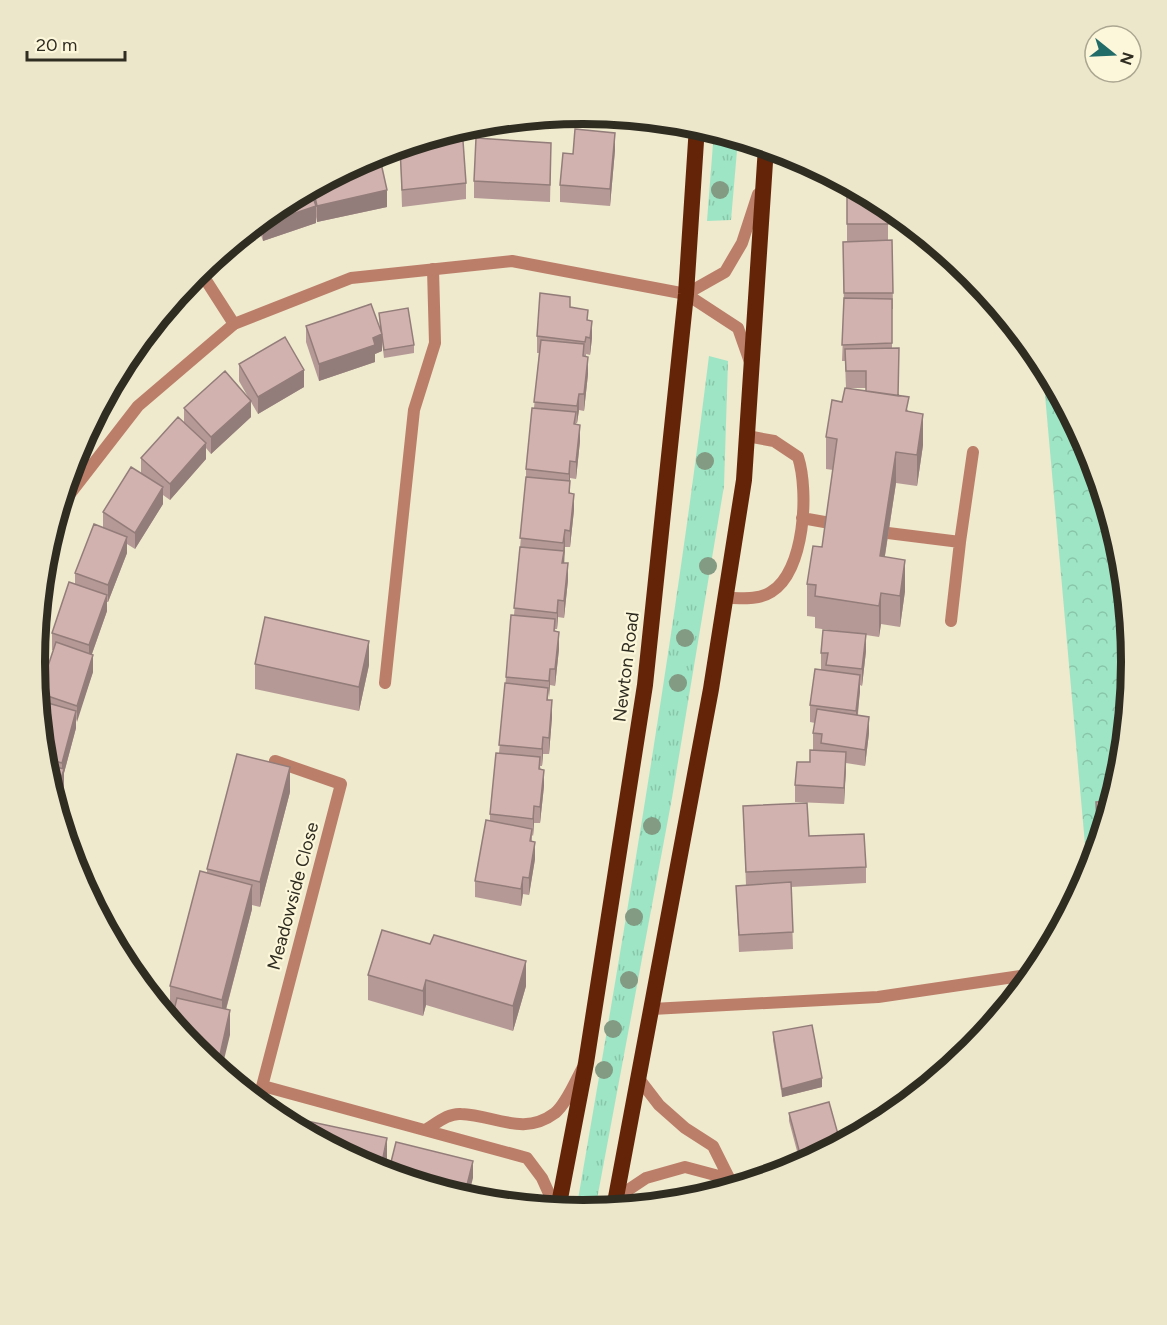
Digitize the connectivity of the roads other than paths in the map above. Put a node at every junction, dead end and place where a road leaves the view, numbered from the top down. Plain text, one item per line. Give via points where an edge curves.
1 (696, 136) edge
2 (766, 156) edge
3 (765, 175) junction
4 (433, 270) junction
5 (206, 279) edge
6 (686, 294) junction
7 (234, 324) junction
8 (753, 368) junction
9 (747, 436) junction
10 (973, 452) dead end
11 (74, 488) edge
12 (802, 518) junction
13 (830, 523) edge
14 (888, 533) edge
15 (960, 542) junction
16 (725, 598) junction
17 (951, 621) dead end
18 (385, 683) dead end
19 (275, 761) edge
20 (1021, 976) edge
21 (652, 1009) junction
22 (586, 1063) junction
23 (639, 1079) junction
24 (262, 1086) junction
25 (260, 1093) edge
26 (428, 1129) junction
27 (731, 1181) edge
28 (728, 1182) edge
29 (553, 1200) edge
30 (559, 1200) edge
31 (616, 1200) edge
32 (619, 1200) edge

1 - 6 highway, Newton Road
2 - 3 highway
3 - 6 street via 742,243 725,272
3 - 8 highway
4 - 6 street via 512,261
4 - 7 street via 351,278
4 - 18 street via 435,343 414,410
5 - 7 street
6 - 8 street via 738,328
6 - 22 highway, Newton Road via 645,685
7 - 11 street via 138,406
8 - 9 highway
9 - 12 street via 774,441 798,457 804,499
9 - 16 highway
10 - 15 street
12 - 13 street
12 - 16 street via 793,564 783,584 769,594
14 - 15 street
15 - 17 street
16 - 21 highway
19 - 24 street, Meadowside Close via 341,784
20 - 21 street via 878,997
21 - 23 highway
22 - 26 street via 557,1112 537,1123 517,1126 460,1113 447,1116
22 - 30 highway, Newton Road
23 - 27 street via 658,1105 713,1146
23 - 31 highway
24 - 25 street, Meadowside Close
24 - 26 street
26 - 29 street via 448,1138 527,1158
28 - 32 street via 685,1167 646,1178

